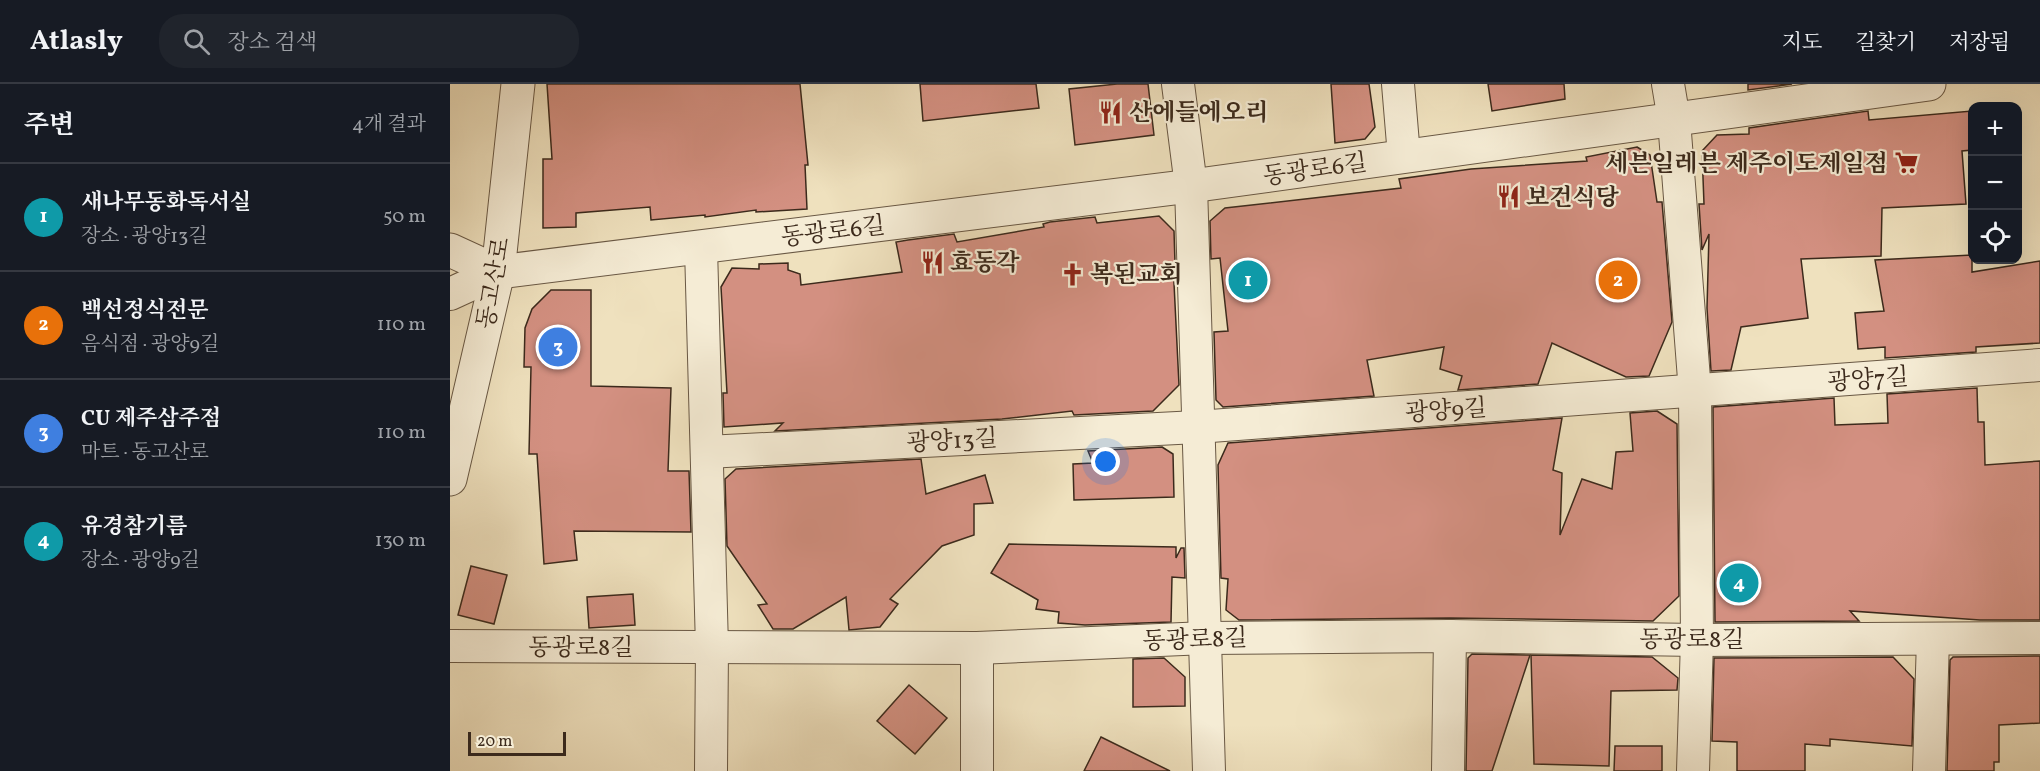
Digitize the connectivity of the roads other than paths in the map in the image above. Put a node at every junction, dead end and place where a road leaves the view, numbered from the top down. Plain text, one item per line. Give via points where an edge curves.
1 (518, 84) edge
2 (1178, 84) edge
3 (1398, 84) edge
4 (1668, 84) edge
5 (1929, 84) edge
6 (1896, 86) edge
7 (1674, 120) junction
8 (1404, 156) junction
9 (1191, 186) junction
10 (701, 248) junction
11 (450, 250) edge
12 (498, 272) junction
13 (450, 294) edge
14 (2040, 365) edge
15 (1695, 392) junction
16 (1197, 427) junction
17 (707, 452) junction
18 (450, 479) edge
19 (1450, 636) junction
20 (1206, 638) junction
21 (2040, 638) edge
22 (1933, 639) junction
23 (1697, 640) junction
24 (450, 646) edge
25 (712, 647) junction
26 (977, 648) junction
27 (711, 771) edge
28 (977, 771) edge
29 (1209, 771) edge
30 (1448, 771) edge
31 (1693, 771) edge
32 (1929, 771) edge

1 - 12 street, 동고산로
2 - 9 street
3 - 8 street
4 - 7 street
5 - 6 street, 동광로6길
6 - 7 street, 동광로6길
7 - 8 street, 동광로6길
7 - 15 street
8 - 9 street, 동광로6길
9 - 10 street, 동광로6길
9 - 16 street
10 - 12 street, 동광로6길
10 - 17 street
11 - 12 street
12 - 13 street
12 - 18 street, 동고산로
14 - 15 street, 광양7길
15 - 16 street, 광양9길
15 - 23 street
16 - 17 street, 광양13길
16 - 20 street
17 - 25 street
19 - 20 street, 동광로8길
19 - 23 street, 동광로8길
19 - 30 street
20 - 26 street, 동광로8길
20 - 29 street
21 - 22 street, 동광로8길
22 - 23 street, 동광로8길
22 - 32 street
23 - 31 street
24 - 25 street, 동광로8길
25 - 26 street, 동광로8길
25 - 27 street
26 - 28 street

